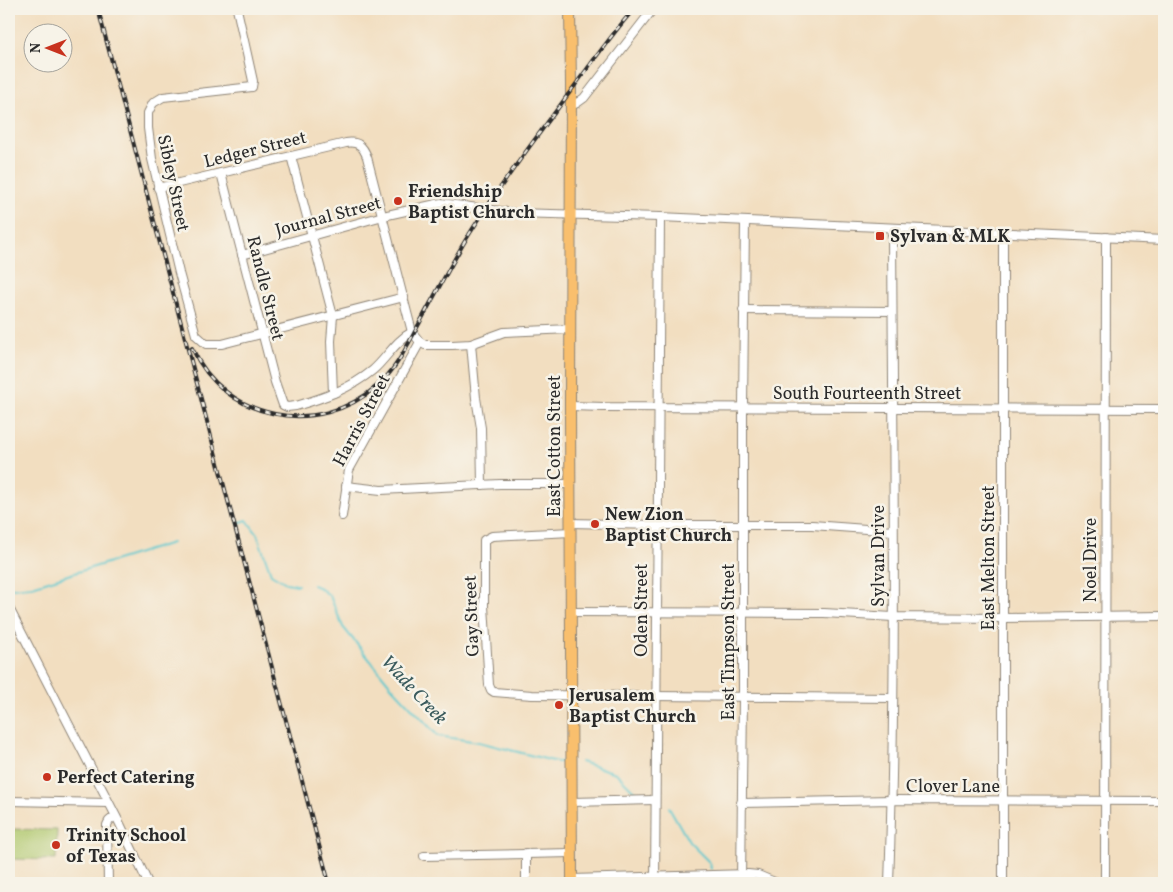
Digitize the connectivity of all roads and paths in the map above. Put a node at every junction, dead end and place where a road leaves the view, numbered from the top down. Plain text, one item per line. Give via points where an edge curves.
1 (237, 9) edge
2 (570, 9) edge
3 (653, 9) edge
4 (571, 106) junction
5 (291, 156) junction
6 (221, 173) junction
7 (158, 188) junction
8 (571, 214) junction
9 (383, 216) junction
10 (660, 217) junction
11 (745, 221) junction
12 (892, 228) junction
13 (1003, 232) junction
14 (312, 236) junction
15 (1106, 237) junction
16 (1164, 240) edge
17 (242, 255) junction
18 (404, 297) junction
19 (744, 310) junction
20 (892, 311) junction
21 (333, 316) junction
22 (570, 329) junction
23 (412, 332) junction
24 (262, 333) junction
25 (420, 342) junction
26 (471, 344) junction
27 (333, 393) junction
28 (570, 406) junction
29 (658, 407) junction
30 (743, 408) junction
31 (1003, 408) junction
32 (893, 409) junction
33 (1105, 409) junction
34 (1164, 409) edge
35 (570, 484) junction
36 (482, 485) junction
37 (346, 486) junction
38 (342, 516) dead end
39 (744, 524) junction
40 (657, 525) junction
41 (570, 528) junction
42 (893, 530) junction
43 (9, 608) edge
44 (571, 612) junction
45 (656, 612) junction
46 (744, 612) junction
47 (1164, 616) edge
48 (893, 617) junction
49 (1105, 617) junction
50 (1002, 618) junction
51 (572, 694) junction
52 (656, 697) junction
53 (743, 697) junction
54 (892, 698) junction
55 (655, 800) junction
56 (892, 800) junction
57 (1003, 800) junction
58 (9, 801) edge
59 (1105, 801) junction
60 (1164, 801) edge
61 (572, 802) junction
62 (108, 803) junction
63 (741, 803) junction
64 (115, 816) junction
65 (526, 853) junction
66 (572, 853) junction
67 (424, 856) dead end
68 (741, 874) junction
69 (655, 880) edge
70 (572, 881) edge
71 (108, 883) edge
72 (148, 883) edge
73 (526, 883) edge
74 (740, 883) edge
75 (777, 883) edge
76 (889, 883) edge
77 (1003, 883) edge
78 (1105, 883) edge

1 - 7 street, Sibley Street via 253,86 168,96 151,105 148,128
2 - 4 main road, East Cotton Street
3 - 4 street via 584,98
4 - 8 main road, East Cotton Street
5 - 6 street, Ledger Street
5 - 9 street, Ledger Street via 346,143 360,144 367,156
5 - 14 street
6 - 7 street, Ledger Street
6 - 17 street, Randle Street
7 - 24 street, Sibley Street via 196,336 203,342 218,345
8 - 9 street, Journal Street via 515,213 441,203
8 - 10 street, Journal Street
8 - 22 main road, East Cotton Street
9 - 14 street, Journal Street
9 - 18 street
10 - 11 street, Journal Street
10 - 29 street, Oden Street
11 - 12 street, Journal Street
11 - 19 street, East Timpson Street
12 - 13 street, Journal Street
12 - 20 street, Sylvan Drive
13 - 15 street, Journal Street
13 - 31 street, East Melton Street
14 - 17 street, Journal Street
14 - 21 street
15 - 16 street, Journal Street
15 - 33 street, Noel Drive
17 - 24 street, Randle Street
18 - 21 street
18 - 23 street
19 - 20 street
19 - 30 street, East Timpson Street
20 - 32 street, Sylvan Drive
21 - 24 street
21 - 27 street
22 - 26 street via 504,332
22 - 28 main road, East Cotton Street
23 - 25 street
23 - 27 street via 374,369
24 - 27 street, Randle Street via 282,405 302,405
25 - 26 street via 429,345
25 - 37 street, Harris Street via 349,470
26 - 36 street via 481,428
28 - 29 street, South Fourteenth Street
28 - 35 main road, East Cotton Street
29 - 30 street, South Fourteenth Street
29 - 40 street, Oden Street
30 - 32 street, South Fourteenth Street
30 - 39 street, East Timpson Street
31 - 32 street, South Fourteenth Street
31 - 33 street, South Fourteenth Street
31 - 50 street, East Melton Street
32 - 42 street, Sylvan Drive
33 - 34 street, South Fourteenth Street
33 - 49 street, Noel Drive
35 - 36 street
35 - 41 main road, East Cotton Street
36 - 37 street via 381,490
37 - 38 street, Harris Street
39 - 40 street
39 - 42 street
39 - 46 street, East Timpson Street
40 - 41 street
40 - 45 street, Oden Street
41 - 44 main road, East Cotton Street
41 - 51 street, Gay Street via 492,536 485,539 483,545 491,690 528,695
42 - 48 street, Sylvan Drive
43 - 62 street
44 - 45 street
44 - 51 main road, East Cotton Street
45 - 46 street
45 - 52 street, Oden Street
46 - 48 street
46 - 53 street, East Timpson Street
47 - 49 street
48 - 50 street
48 - 54 street, Sylvan Drive
49 - 50 street
49 - 59 street, Noel Drive
50 - 57 street, East Melton Street
51 - 52 street
51 - 61 main road, East Cotton Street
52 - 53 street
52 - 55 street, Oden Street
53 - 54 street
53 - 63 street, East Timpson Street
54 - 56 street, Sylvan Drive
55 - 61 street
55 - 69 street, Oden Street
56 - 57 street, Clover Lane
56 - 63 street, Clover Lane
56 - 76 street, Sylvan Drive
57 - 59 street, Clover Lane
57 - 77 street, East Melton Street
58 - 62 street
59 - 60 street, Clover Lane
59 - 78 street, Noel Drive
61 - 66 main road, East Cotton Street
62 - 64 street
63 - 68 street, East Timpson Street
64 - 71 street via 107,825
64 - 72 street
65 - 66 street
65 - 67 street
65 - 73 street
66 - 70 main road, East Cotton Street
68 - 69 street
68 - 74 street, East Timpson Street
68 - 75 street via 758,875
69 - 70 street

